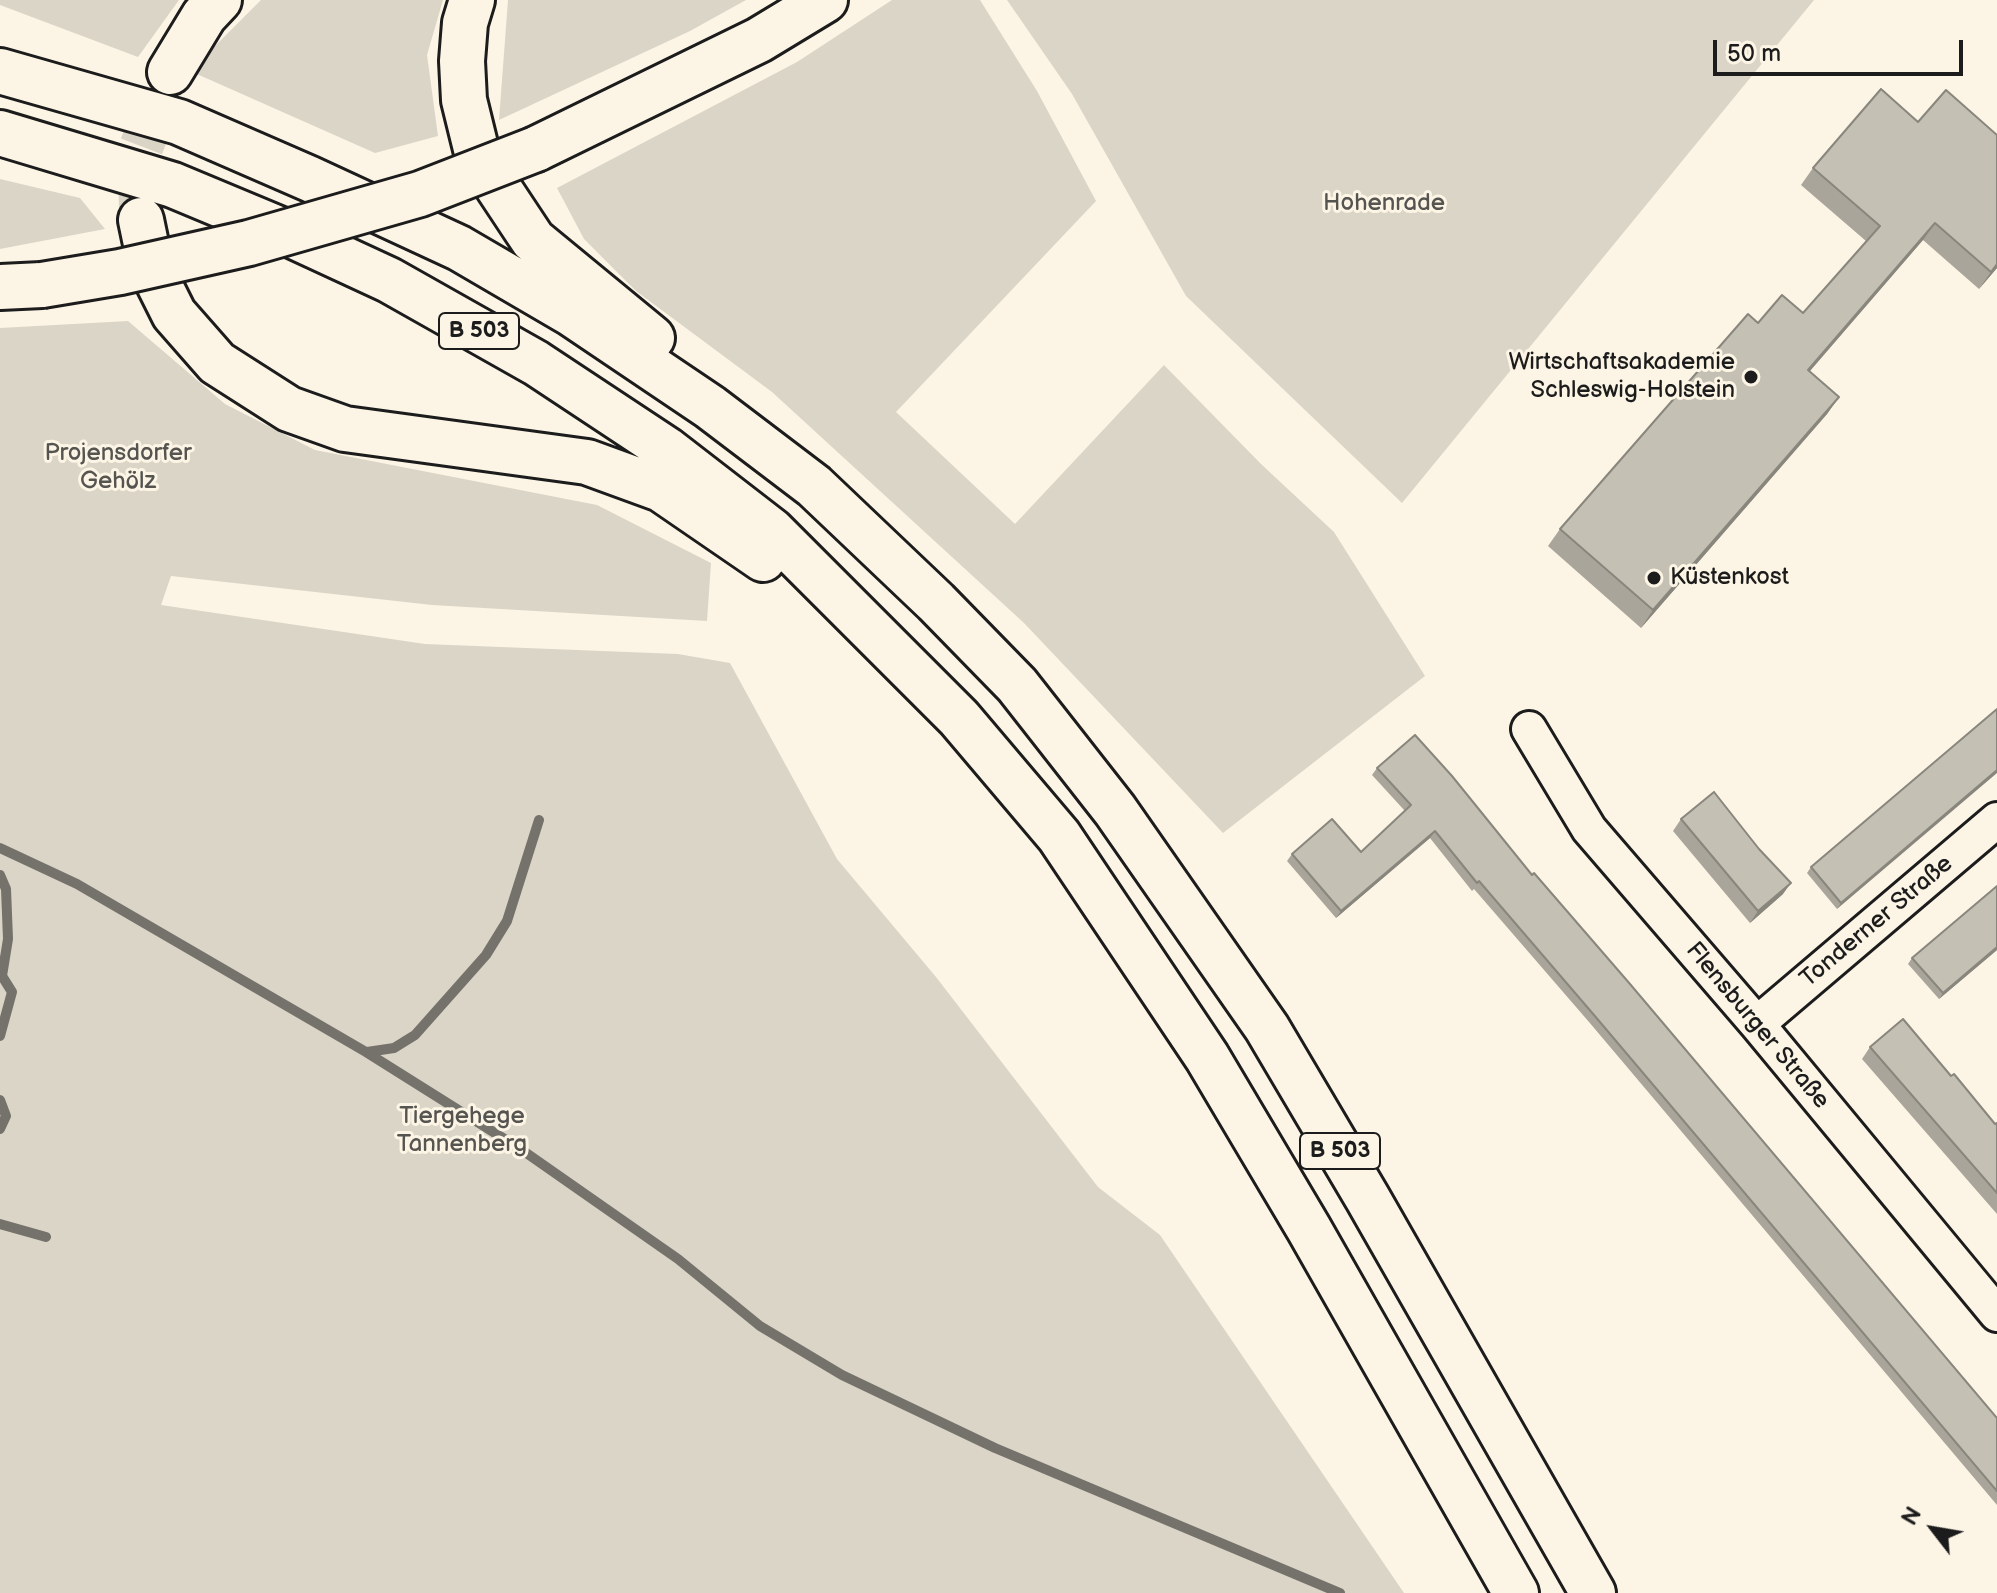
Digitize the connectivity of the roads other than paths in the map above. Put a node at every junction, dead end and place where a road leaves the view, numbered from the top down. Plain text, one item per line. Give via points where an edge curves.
1 (219, 0) edge
2 (472, 0) edge
3 (825, 0) edge
4 (0, 71) edge
5 (170, 72) tunnel mouth
6 (0, 133) edge
7 (141, 220) tunnel mouth
8 (21, 286) edge
9 (710, 407) junction
10 (891, 647) junction
11 (1529, 729) dead end
12 (1997, 820) edge
13 (1757, 1024) junction
14 (1997, 1314) edge
15 (1516, 1593) edge
16 (1593, 1593) edge

1 - 5 highway
2 - 9 highway via 465,23 463,74 478,157 533,240 661,345
3 - 8 highway, bridge via 759,40 536,149 420,194 249,243 120,272
4 - 9 highway, B 503 via 179,122 459,248 572,314
6 - 10 highway, B 503 via 173,185 281,230 389,280 536,363 666,449 772,531
7 - 10 highway, B 503 via 151,268 174,314 217,363 289,409 345,429 587,462 661,489
9 - 16 highway, B 503 via 814,486 936,602 1017,685 1115,810 1267,1028
10 - 15 highway, B 503 via 1059,836 1207,1057
11 - 13 street, Flensburger Straße via 1589,829
12 - 13 street, Tonderner Straße
13 - 14 street, Flensburger Straße

